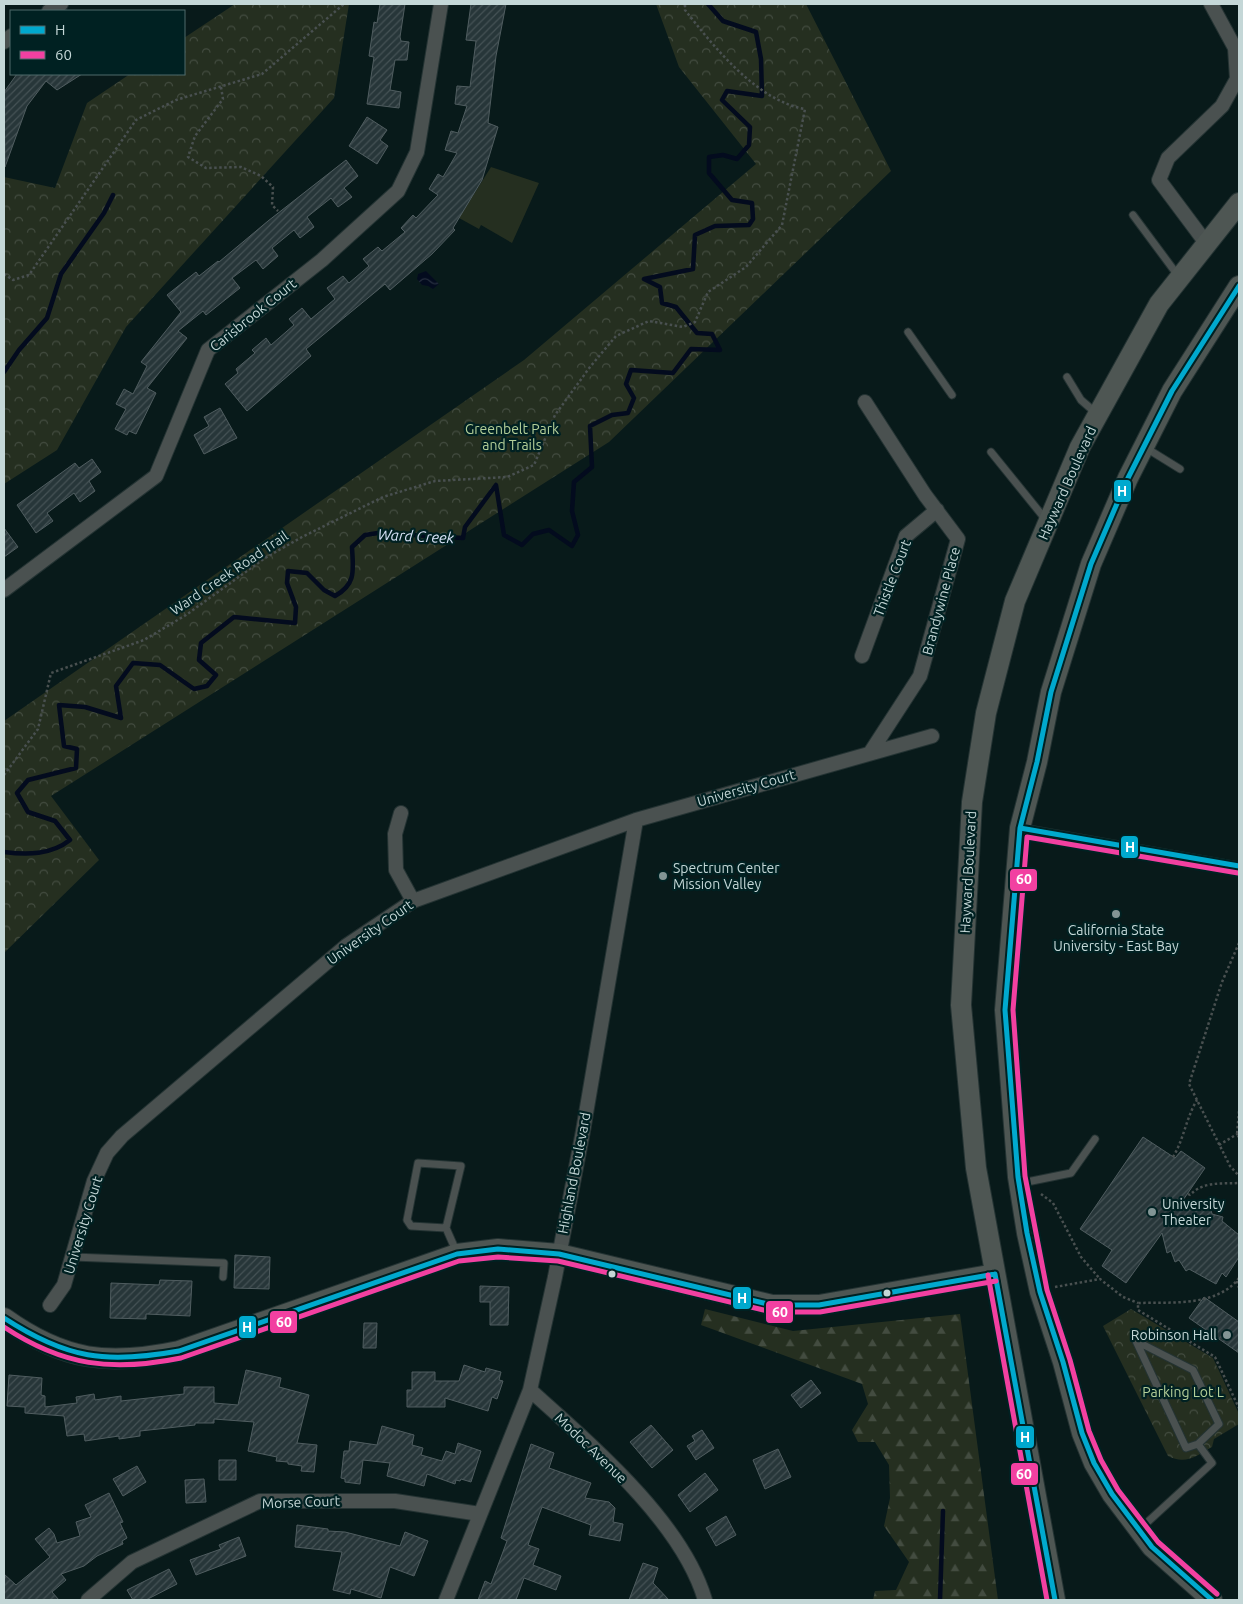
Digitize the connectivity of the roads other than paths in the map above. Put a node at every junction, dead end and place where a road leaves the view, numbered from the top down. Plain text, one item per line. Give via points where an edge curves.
1 (441, 4) edge
2 (1211, 4) edge
3 (1239, 203) edge
4 (1133, 215) dead end
5 (1206, 243) junction
6 (1180, 277) junction
7 (1239, 286) edge
8 (908, 332) dead end
9 (1067, 377) dead end
10 (952, 395) dead end
11 (865, 402) dead end
12 (1098, 415) junction
13 (1144, 447) junction
14 (991, 452) dead end
15 (1180, 469) dead end
16 (937, 510) junction
17 (1048, 522) junction
18 (4, 590) edge
19 (862, 656) dead end
20 (932, 736) dead end
21 (870, 753) junction
22 (401, 813) dead end
23 (636, 820) junction
24 (1020, 828) junction
25 (1239, 866) edge
26 (413, 901) junction
27 (1095, 1139) dead end
28 (1019, 1184) junction
29 (446, 1228) junction
30 (457, 1254) junction
31 (559, 1254) junction
32 (73, 1257) junction
33 (995, 1274) junction
34 (223, 1278) dead end
35 (50, 1305) dead end
36 (4, 1318) edge
37 (530, 1390) junction
38 (1198, 1444) junction
39 (480, 1514) junction
40 (1139, 1530) junction
41 (88, 1600) edge
42 (446, 1600) edge
43 (705, 1600) edge
44 (1055, 1600) edge
45 (1212, 1600) edge

1 - 18 street, Carisbrook Court via 418,152 398,191 322,260 208,350 156,476
2 - 5 street via 1235,48 1237,79 1222,106 1168,158 1159,180
3 - 5 street, Hayward Boulevard
4 - 6 lane
5 - 6 street, Hayward Boulevard
6 - 12 street, Hayward Boulevard via 1159,304
7 - 13 street via 1172,391
8 - 10 lane
9 - 12 lane via 1081,400
11 - 16 street, Brandywine Place
12 - 17 street, Hayward Boulevard via 1080,447
13 - 15 lane
13 - 24 street via 1091,564 1051,692
14 - 17 lane
16 - 19 street, Thistle Court via 906,536
16 - 21 street, Brandywine Place via 958,539 956,548 920,676
17 - 33 street, Hayward Boulevard via 1016,601 986,713 972,802 961,1005 976,1168
20 - 21 street, University Court
21 - 23 street, University Court
22 - 26 street via 395,834 396,870
23 - 26 street, University Court
23 - 31 street, Highland Boulevard
24 - 25 lane
24 - 28 street via 1005,1010
26 - 32 street, University Court via 346,946 122,1136 107,1153 94,1180
27 - 28 lane via 1071,1173
28 - 40 street via 1040,1292 1082,1433 1112,1494
29 - 29 lane via 461,1166 418,1163 407,1220 411,1226
29 - 30 lane
30 - 31 street via 498,1249
30 - 36 street via 179,1351 142,1359 98,1359 61,1351
31 - 33 street via 772,1306 819,1305
31 - 37 street, Highland Boulevard
32 - 34 lane via 224,1262
32 - 35 street, University Court via 64,1285
33 - 44 street, Hayward Boulevard
37 - 39 street, Highland Boulevard
37 - 43 street, Modoc Avenue via 651,1506 685,1557
38 - 38 lane via 1186,1448 1136,1341 1193,1370 1219,1424
38 - 40 lane via 1212,1463
39 - 41 street, Morse Court via 395,1501 260,1501 132,1562
39 - 42 street, Highland Boulevard
40 - 45 street via 1152,1547

